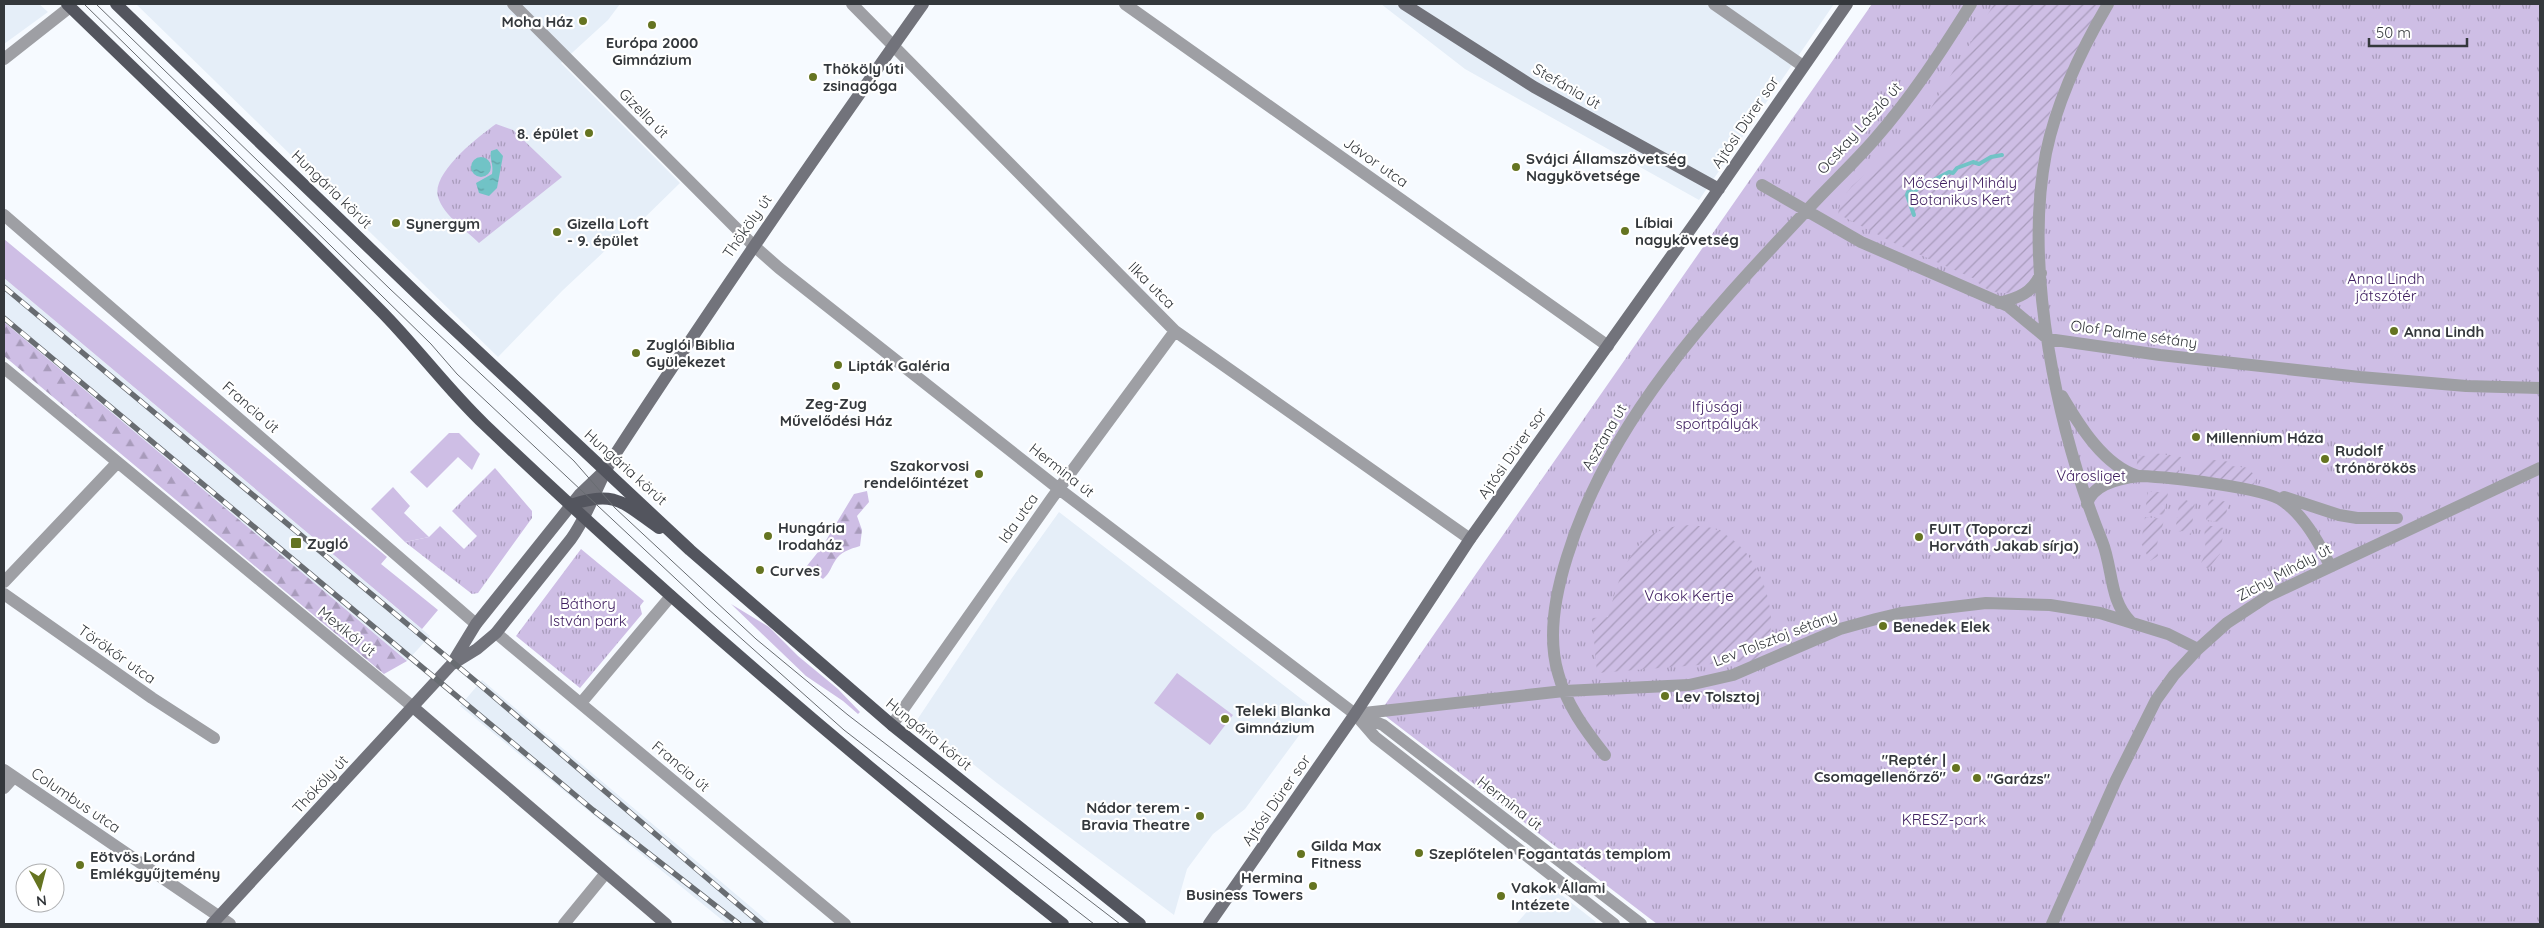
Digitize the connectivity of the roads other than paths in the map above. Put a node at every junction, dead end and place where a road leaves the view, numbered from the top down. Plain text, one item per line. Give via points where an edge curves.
1 (116, 4) edge
2 (513, 4) edge
3 (852, 4) edge
4 (923, 4) edge
5 (1125, 4) edge
6 (1404, 4) edge
7 (1714, 4) edge
8 (1847, 4) edge
9 (1971, 4) edge
10 (2108, 4) edge
11 (69, 6) edge
12 (892, 47) junction
13 (4, 59) edge
14 (1803, 66) junction
15 (1762, 185) dead end
16 (1719, 189) junction
17 (1806, 210) junction
18 (4, 215) edge
19 (1778, 242) joint
20 (753, 245) junction
21 (2041, 273) junction
22 (1998, 303) junction
23 (1175, 331) junction
24 (2048, 339) junction
25 (1608, 346) junction
26 (4, 368) edge
27 (2056, 385) junction
28 (2540, 388) edge
29 (117, 463) junction
30 (2540, 468) edge
31 (605, 471) junction
32 (2140, 476) junction
33 (1059, 489) junction
34 (2257, 491) junction
35 (592, 498) junction
36 (572, 504) junction
37 (2087, 504) junction
38 (584, 516) junction
39 (2397, 518) dead end
40 (1470, 539) junction
41 (690, 550) junction
42 (2330, 566) junction
43 (4, 582) edge
44 (2114, 587) junction
45 (4, 594) edge
46 (671, 596) junction
47 (2089, 611) junction
48 (2131, 622) junction
49 (476, 624) junction
50 (496, 633) junction
51 (2198, 649) junction
52 (451, 665) junction
53 (1564, 691) junction
54 (581, 703) junction
55 (413, 707) junction
56 (1355, 714) junction
57 (892, 726) junction
58 (214, 738) dead end
59 (1605, 755) dead end
60 (9, 774) edge
61 (4, 788) edge
62 (605, 874) junction
63 (220, 922) edge
64 (564, 924) edge
65 (666, 924) edge
66 (845, 924) edge
67 (1062, 924) edge
68 (1140, 924) edge
69 (1209, 924) edge
70 (1614, 924) edge
71 (1641, 924) edge
72 (2052, 924) edge

1 - 31 main road, Hungária körút
2 - 20 street, Gizella út
3 - 12 street, Ilka utca
4 - 12 street, Thököly út
5 - 25 street, Jávor utca
6 - 16 street, Stefánia út via 1534,87
7 - 14 street
8 - 14 street, Ajtósi Dürer sor
9 - 17 street, Ocskay László út via 1900,110
10 - 21 street via 2063,94 2050,135 2042,182
11 - 13 street
11 - 36 main road via 382,311 482,422
12 - 20 street, Thököly út
12 - 23 street, Ilka utca
14 - 16 street, Ajtósi Dürer sor
15 - 17 street, Olof Palme sétány
16 - 25 street, Ajtósi Dürer sor
17 - 19 street, Ocskay László út
17 - 22 street, Olof Palme sétány via 1861,242
18 - 49 street, Francia út
19 - 53 street, Asztana út via 1736,286 1656,383 1620,439 1586,504 1556,601 1554,647
20 - 31 street, Thököly út
20 - 33 street, Hermina út
21 - 22 street via 2038,282 2022,295
21 - 24 street
22 - 24 street, Olof Palme sétány via 2019,314
23 - 33 street, Ida utca
23 - 40 street, Ilka utca
24 - 27 street
24 - 28 street, Olof Palme sétány via 2160,356 2360,377 2466,386
25 - 40 street, Ajtósi Dürer sor
26 - 29 street, Mexikói út
27 - 32 street via 2098,446 2121,467
27 - 37 street
29 - 43 street
29 - 55 street, Mexikói út
30 - 42 street, Zichy Mihály út
31 - 35 street, Thököly út
31 - 36 street, Thököly út
31 - 41 main road, Hungária körút
32 - 34 street
32 - 37 street via 2124,478 2102,487
33 - 56 street, Hermina út
33 - 57 street, Ida utca
34 - 39 street via 2339,515
34 - 42 street via 2282,500 2292,509 2304,522
35 - 36 main road
35 - 38 street, Thököly út
35 - 41 main road via 604,496 616,500
36 - 38 main road
36 - 49 street, Thököly út
37 - 44 street via 2109,560
38 - 46 main road
38 - 50 street, Thököly út via 571,539
40 - 56 street, Ajtósi Dürer sor
41 - 57 main road, Hungária körút
42 - 51 street, Zichy Mihály út via 2247,608
44 - 47 street via 2103,605
44 - 48 street via 2119,608
45 - 58 street, Törökőr utca
46 - 54 street
46 - 67 main road via 912,804
47 - 48 street, Lev Tolsztoj sétány
47 - 53 street, Lev Tolsztoj sétány via 2021,602 1986,602 1900,613 1840,630 1716,680 1688,685
48 - 51 street, Lev Tolsztoj sétány via 2168,634
49 - 52 street, Thököly út
50 - 52 street, Thököly út
50 - 54 street, Francia út
51 - 72 street, Zichy Mihály út via 2174,675 2146,717
52 - 55 street, Thököly út
53 - 56 street, Lev Tolsztoj sétány
53 - 59 street, Asztana út via 1575,713
54 - 66 street, Francia út
55 - 62 street, Mexikói út
55 - 63 street, Thököly út
56 - 69 street, Ajtósi Dürer sor
56 - 70 street, Hermina út via 1374,737
56 - 71 street, Hermina út via 1383,725
57 - 68 main road, Hungária körút
60 - 61 street
60 - 63 street, Columbus utca
62 - 64 street
62 - 65 street, Mexikói út

